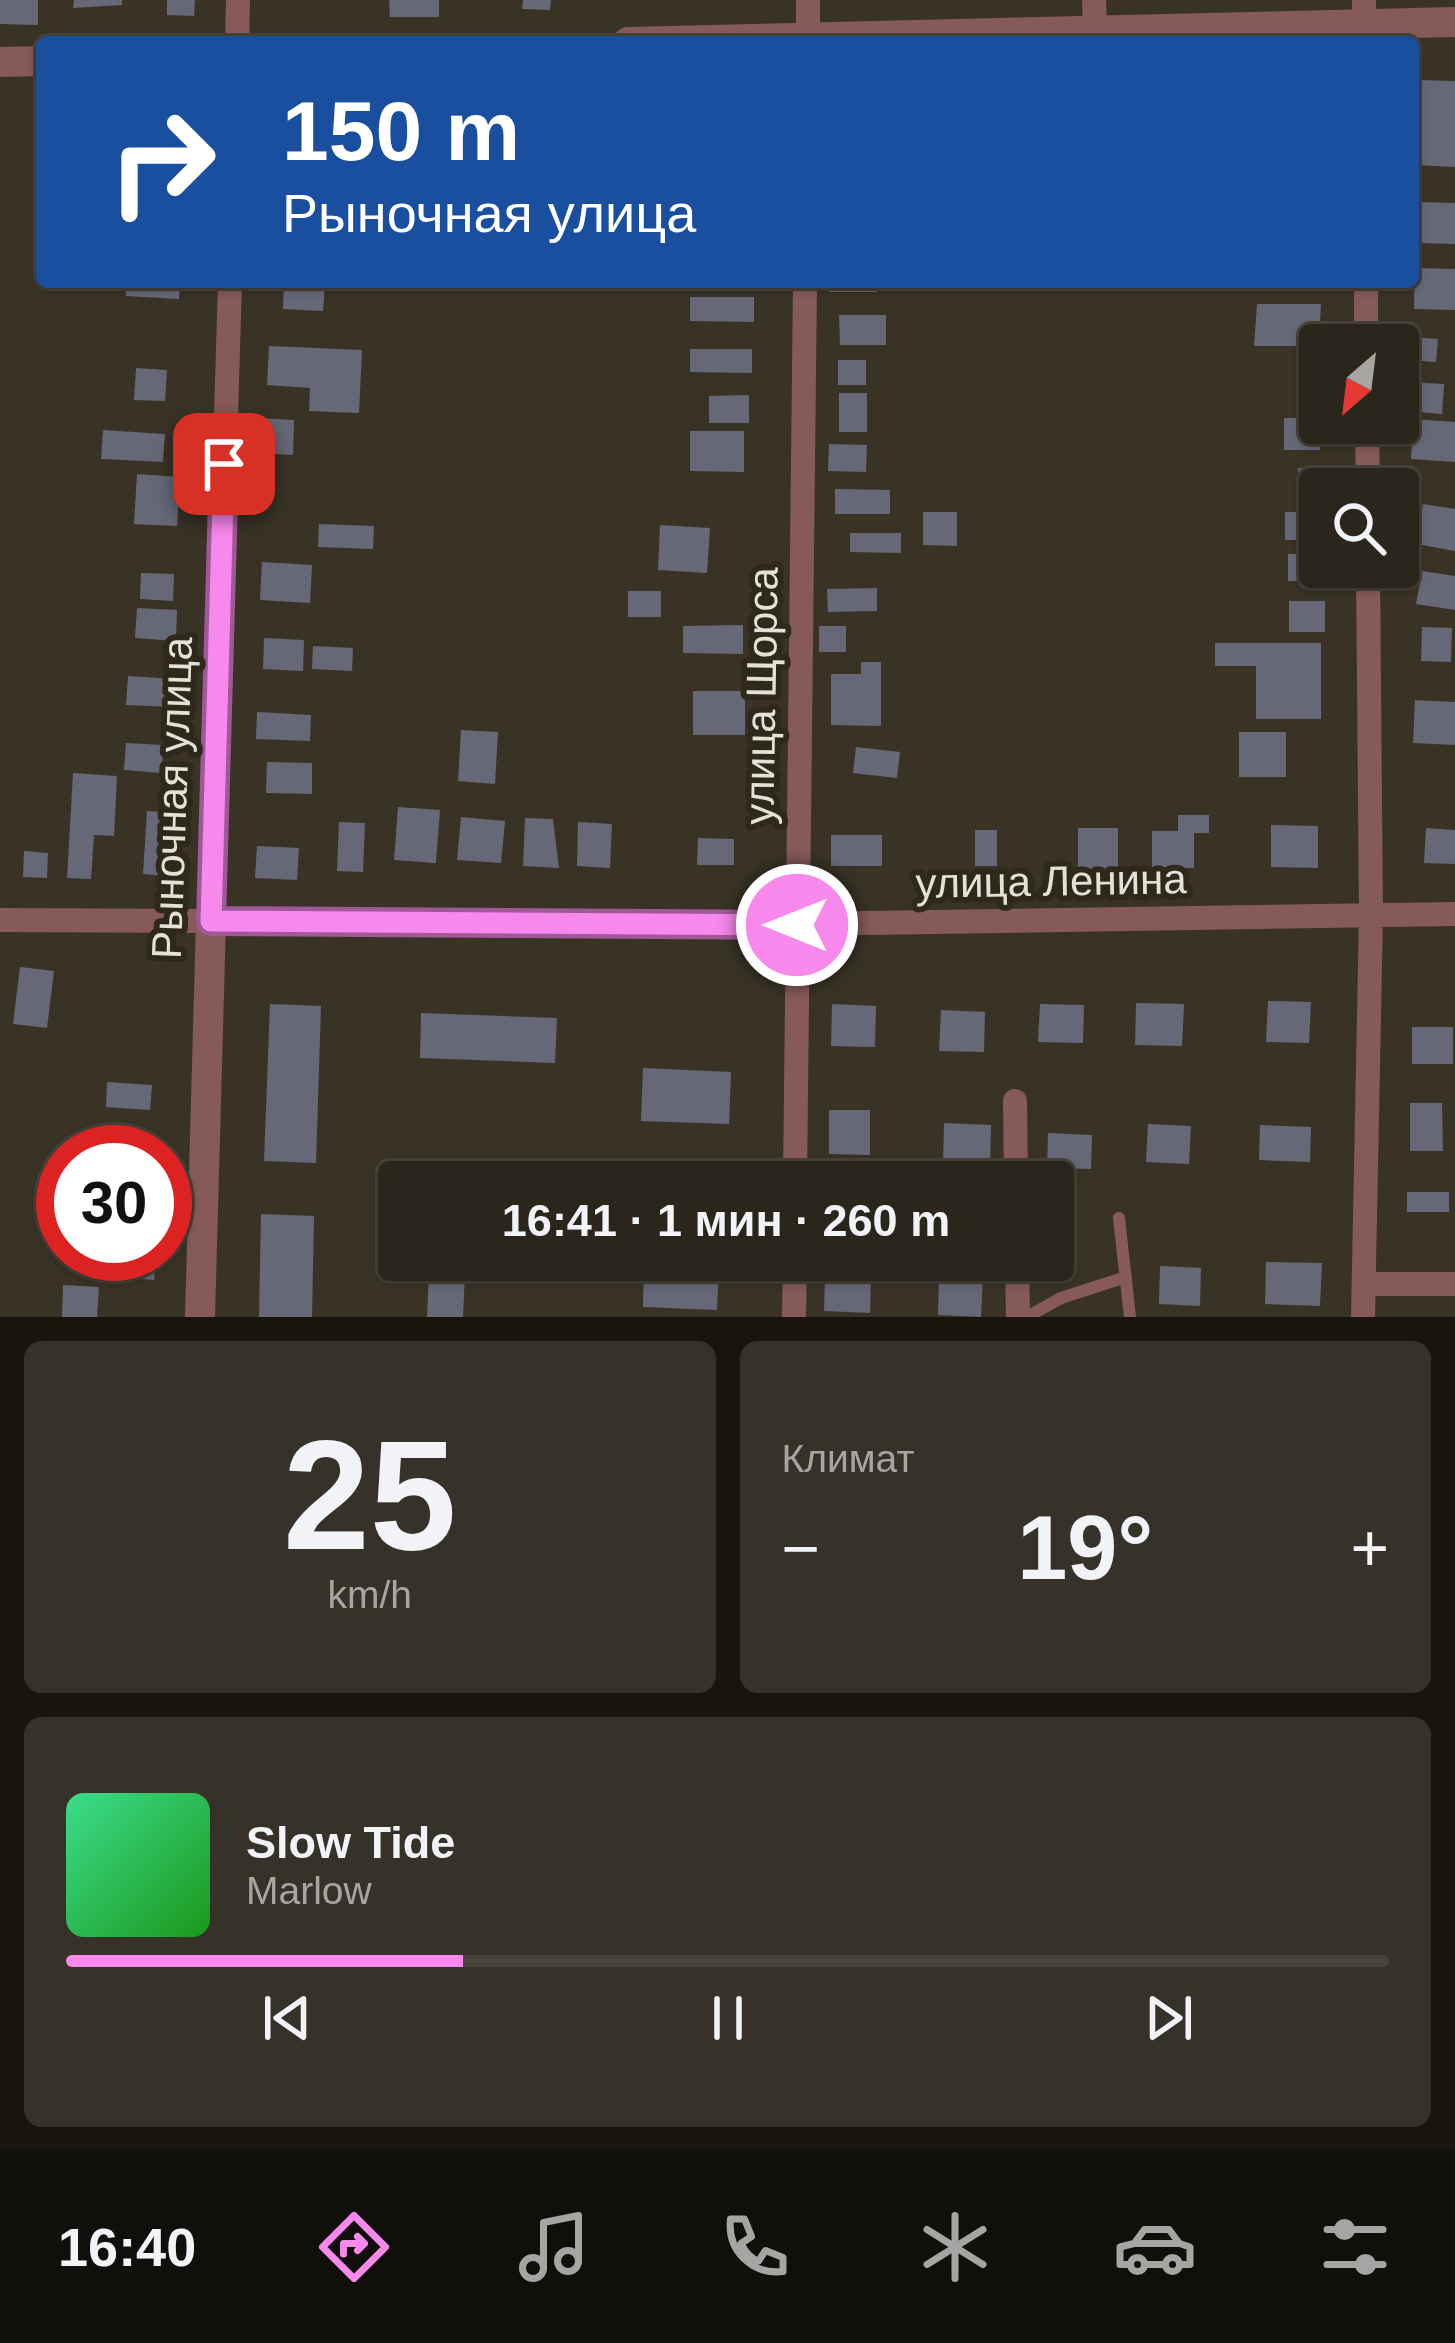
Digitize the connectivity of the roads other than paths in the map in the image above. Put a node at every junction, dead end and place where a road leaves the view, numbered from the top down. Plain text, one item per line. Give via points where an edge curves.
1 (238, 0) edge
2 (808, 0) edge
3 (1094, 15) edge
4 (1364, 22) edge
5 (1455, 22) edge
6 (237, 36) edge
7 (808, 36) edge
8 (844, 36) edge
9 (36, 61) edge
10 (0, 62) edge
11 (230, 288) edge
12 (805, 288) edge
13 (1366, 288) edge
14 (1366, 324) edge
15 (1368, 588) edge
16 (1455, 914) edge
17 (1370, 915) junction
18 (0, 920) edge
19 (211, 921) junction
20 (797, 925) junction
21 (1015, 1101) dead end
22 (795, 1161) edge
23 (1016, 1161) edge
24 (1119, 1218) dead end
25 (1126, 1277) junction
26 (795, 1281) edge
27 (1017, 1281) edge
28 (1364, 1284) junction
29 (1455, 1284) edge
30 (200, 1317) edge
31 (794, 1317) edge
32 (1018, 1317) edge
33 (1027, 1317) edge
34 (1130, 1317) edge
35 (1363, 1317) edge

1 - 6 street
2 - 7 street
3 - 4 street
3 - 8 street
4 - 5 street
9 - 10 street
11 - 19 street, Рыночная улица
12 - 20 street, улица Щорса
13 - 14 street
15 - 17 street
16 - 17 street, улица Ленина
17 - 20 street, улица Ленина
17 - 28 street
18 - 19 street, улица Ленина
19 - 20 street, улица Ленина
19 - 30 street, Рыночная улица
20 - 22 street, улица Щорса
21 - 23 street
24 - 25 lane
25 - 33 lane
25 - 34 lane
26 - 31 street
27 - 32 street
28 - 29 street
28 - 35 street

